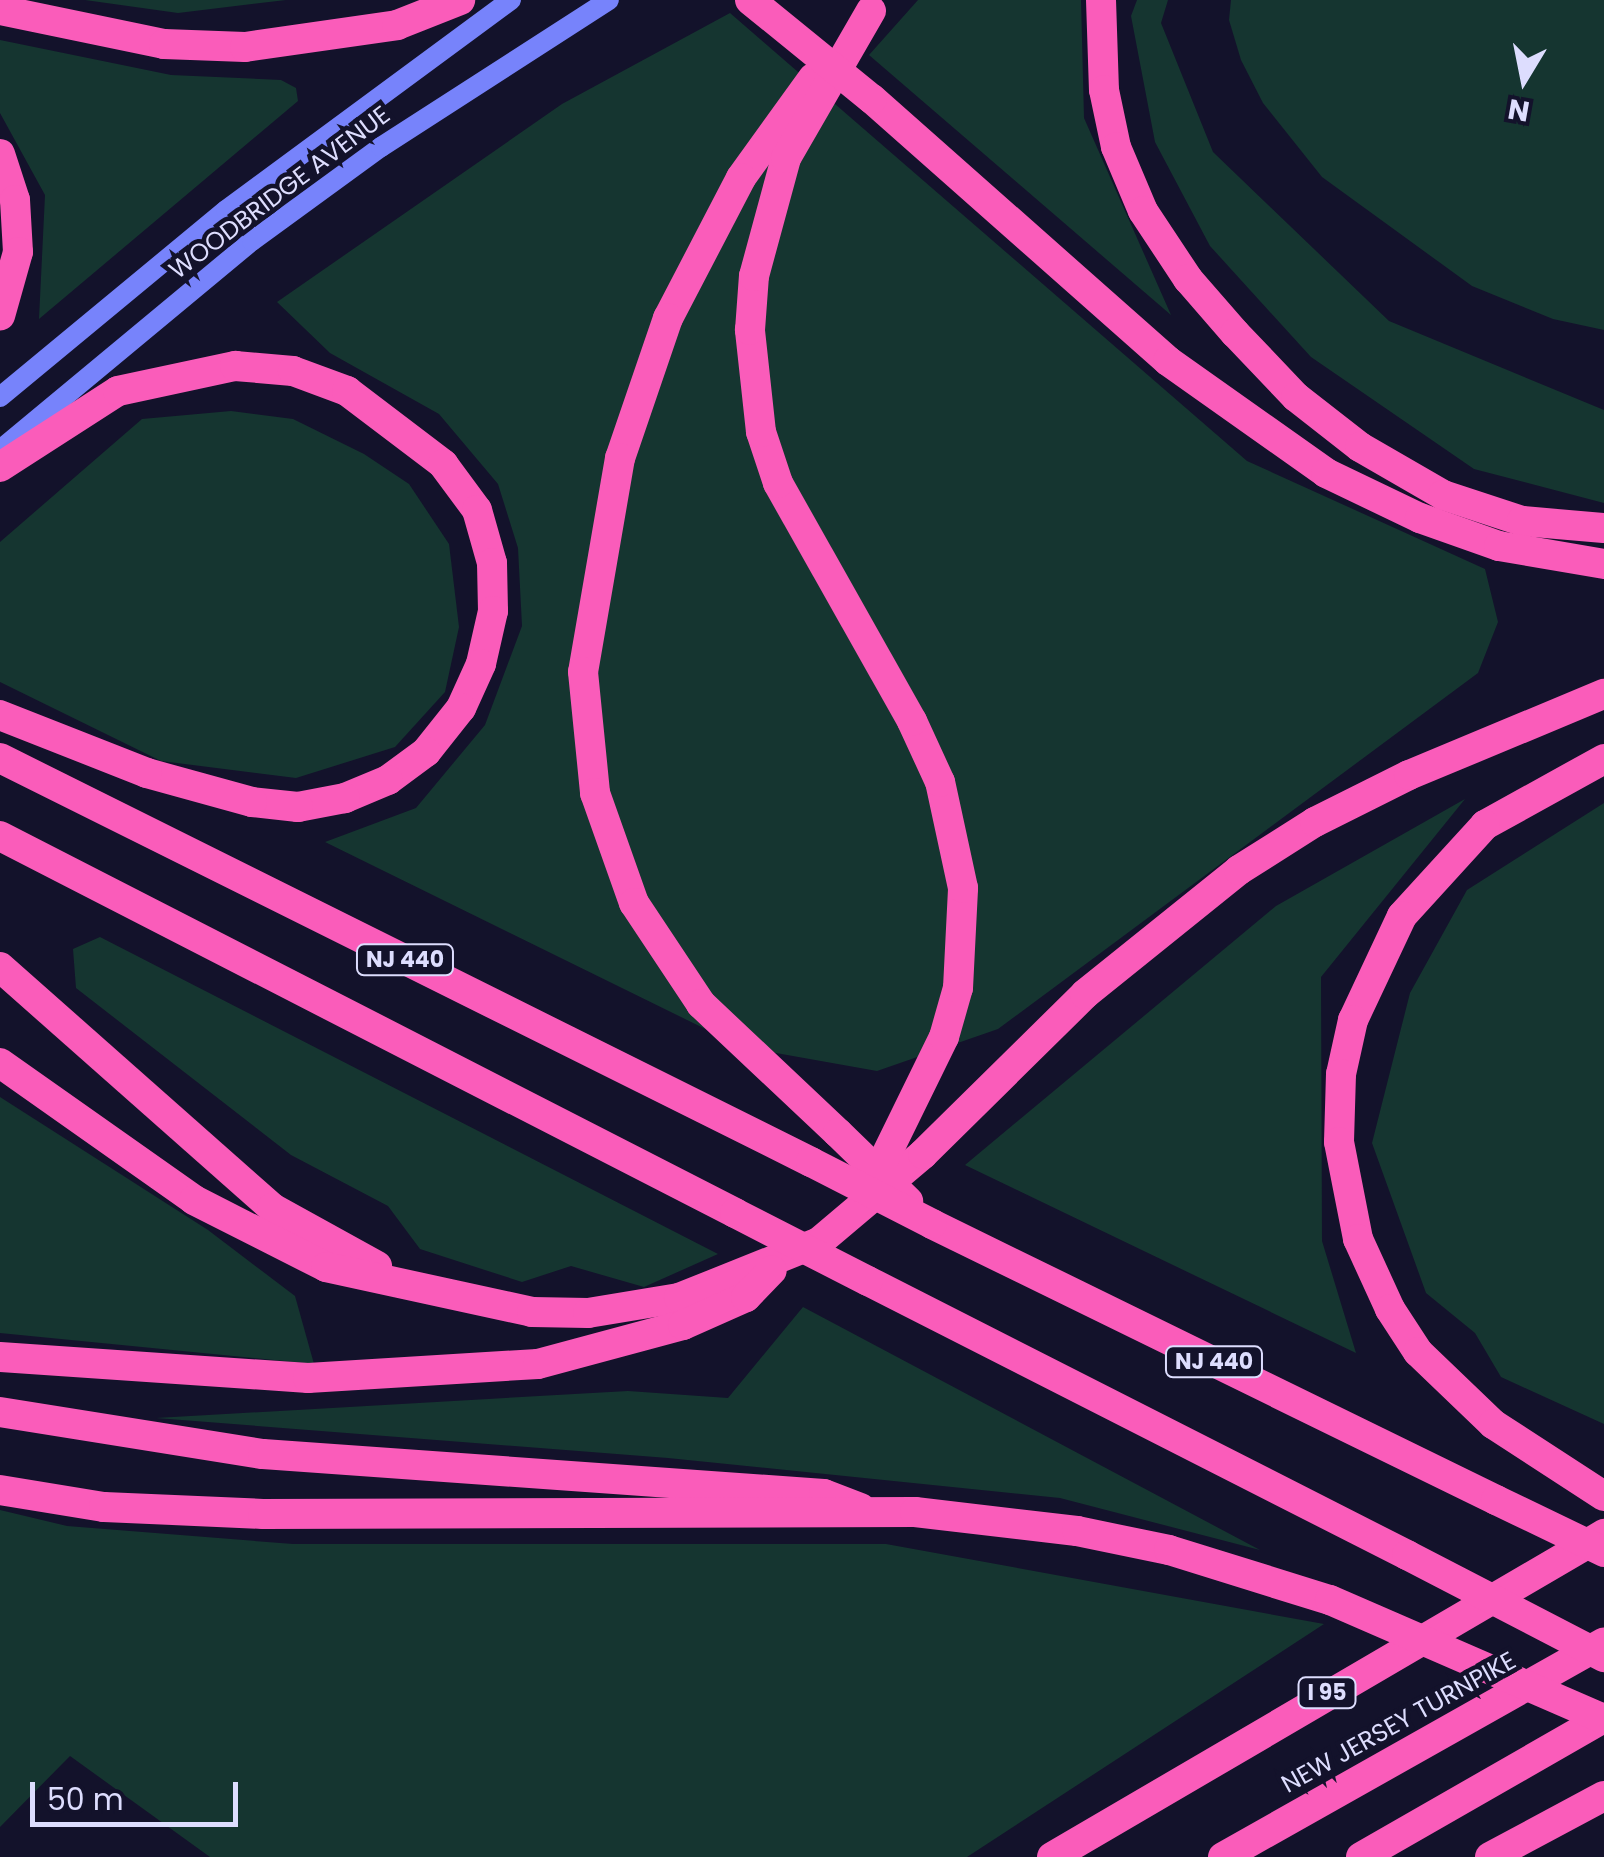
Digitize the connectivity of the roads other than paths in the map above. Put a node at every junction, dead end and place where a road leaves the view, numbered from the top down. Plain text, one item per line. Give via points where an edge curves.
1 (460, 0) edge
2 (511, 0) edge
3 (608, 0) edge
4 (750, 0) edge
5 (1101, 0) edge
6 (876, 6) edge
7 (0, 10) edge
8 (0, 154) edge
9 (0, 316) edge
10 (0, 397) edge
11 (0, 450) edge
12 (0, 467) edge
13 (1604, 528) edge
14 (1604, 564) edge
15 (1604, 694) edge
16 (0, 716) edge
17 (0, 758) edge
18 (1604, 759) edge
19 (0, 836) edge
20 (0, 967) edge
21 (0, 1062) edge
22 (850, 1217) junction
23 (932, 1224) junction
24 (780, 1262) junction
25 (424, 1289) junction
26 (0, 1356) edge
27 (0, 1412) edge
28 (0, 1490) edge
29 (1604, 1496) edge
30 (860, 1508) junction
31 (1604, 1534) edge
32 (1604, 1552) edge
33 (1604, 1642) edge
34 (1604, 1657) edge
35 (1604, 1719) edge
36 (1604, 1796) edge
37 (1052, 1857) edge
38 (1223, 1857) edge
39 (1361, 1857) edge
40 (1490, 1857) edge

1 - 7 highway via 397,25 246,47 164,44
2 - 10 main road, WOODBRIDGE AVENUE via 226,210
3 - 11 main road, WOODBRIDGE AVENUE via 381,147 252,241
4 - 14 highway, bridge via 872,99 1168,362 1326,473 1420,518 1500,546
5 - 13 highway via 1104,90 1116,147 1144,211 1188,279 1235,333 1296,396 1360,447 1443,496 1522,520
6 - 22 highway via 786,158 754,276 750,330 761,432 778,484 940,782 963,888 958,988 944,1037 883,1168
6 - 23 highway, bridge via 782,114 698,253 668,318 620,458 583,672 595,793 634,903 701,1004
8 - 9 highway via 15,200 18,252
12 - 16 highway via 118,391 234,366 293,372 347,391 400,425 443,464 477,510 492,563 482,664 461,708 426,752 388,780 344,798 298,807 252,802 146,773
15 - 22 highway via 1409,775 1239,870 1085,994
17 - 23 highway, NJ 440, bridge
18 - 29 highway via 1486,825 1402,916 1353,1020 1341,1074 1339,1142 1358,1239 1390,1310 1418,1352 1493,1424
19 - 34 highway, NJ 440, bridge
20 - 25 highway via 272,1208
21 - 25 highway via 180,1190 256,1235 326,1267
22 - 24 highway
23 - 32 highway, NJ 440, bridge
24 - 25 highway via 679,1298 588,1313 532,1312
24 - 26 highway via 746,1297 683,1325 538,1364 308,1378 130,1371
27 - 30 highway via 244,1452 824,1494
28 - 30 highway via 104,1507 247,1514 820,1516
30 - 35 highway, bridge via 1077,1531 1254,1572
31 - 37 highway, I 95
33 - 38 highway, NEW JERSEY TURNPIKE
35 - 39 highway
36 - 40 highway

